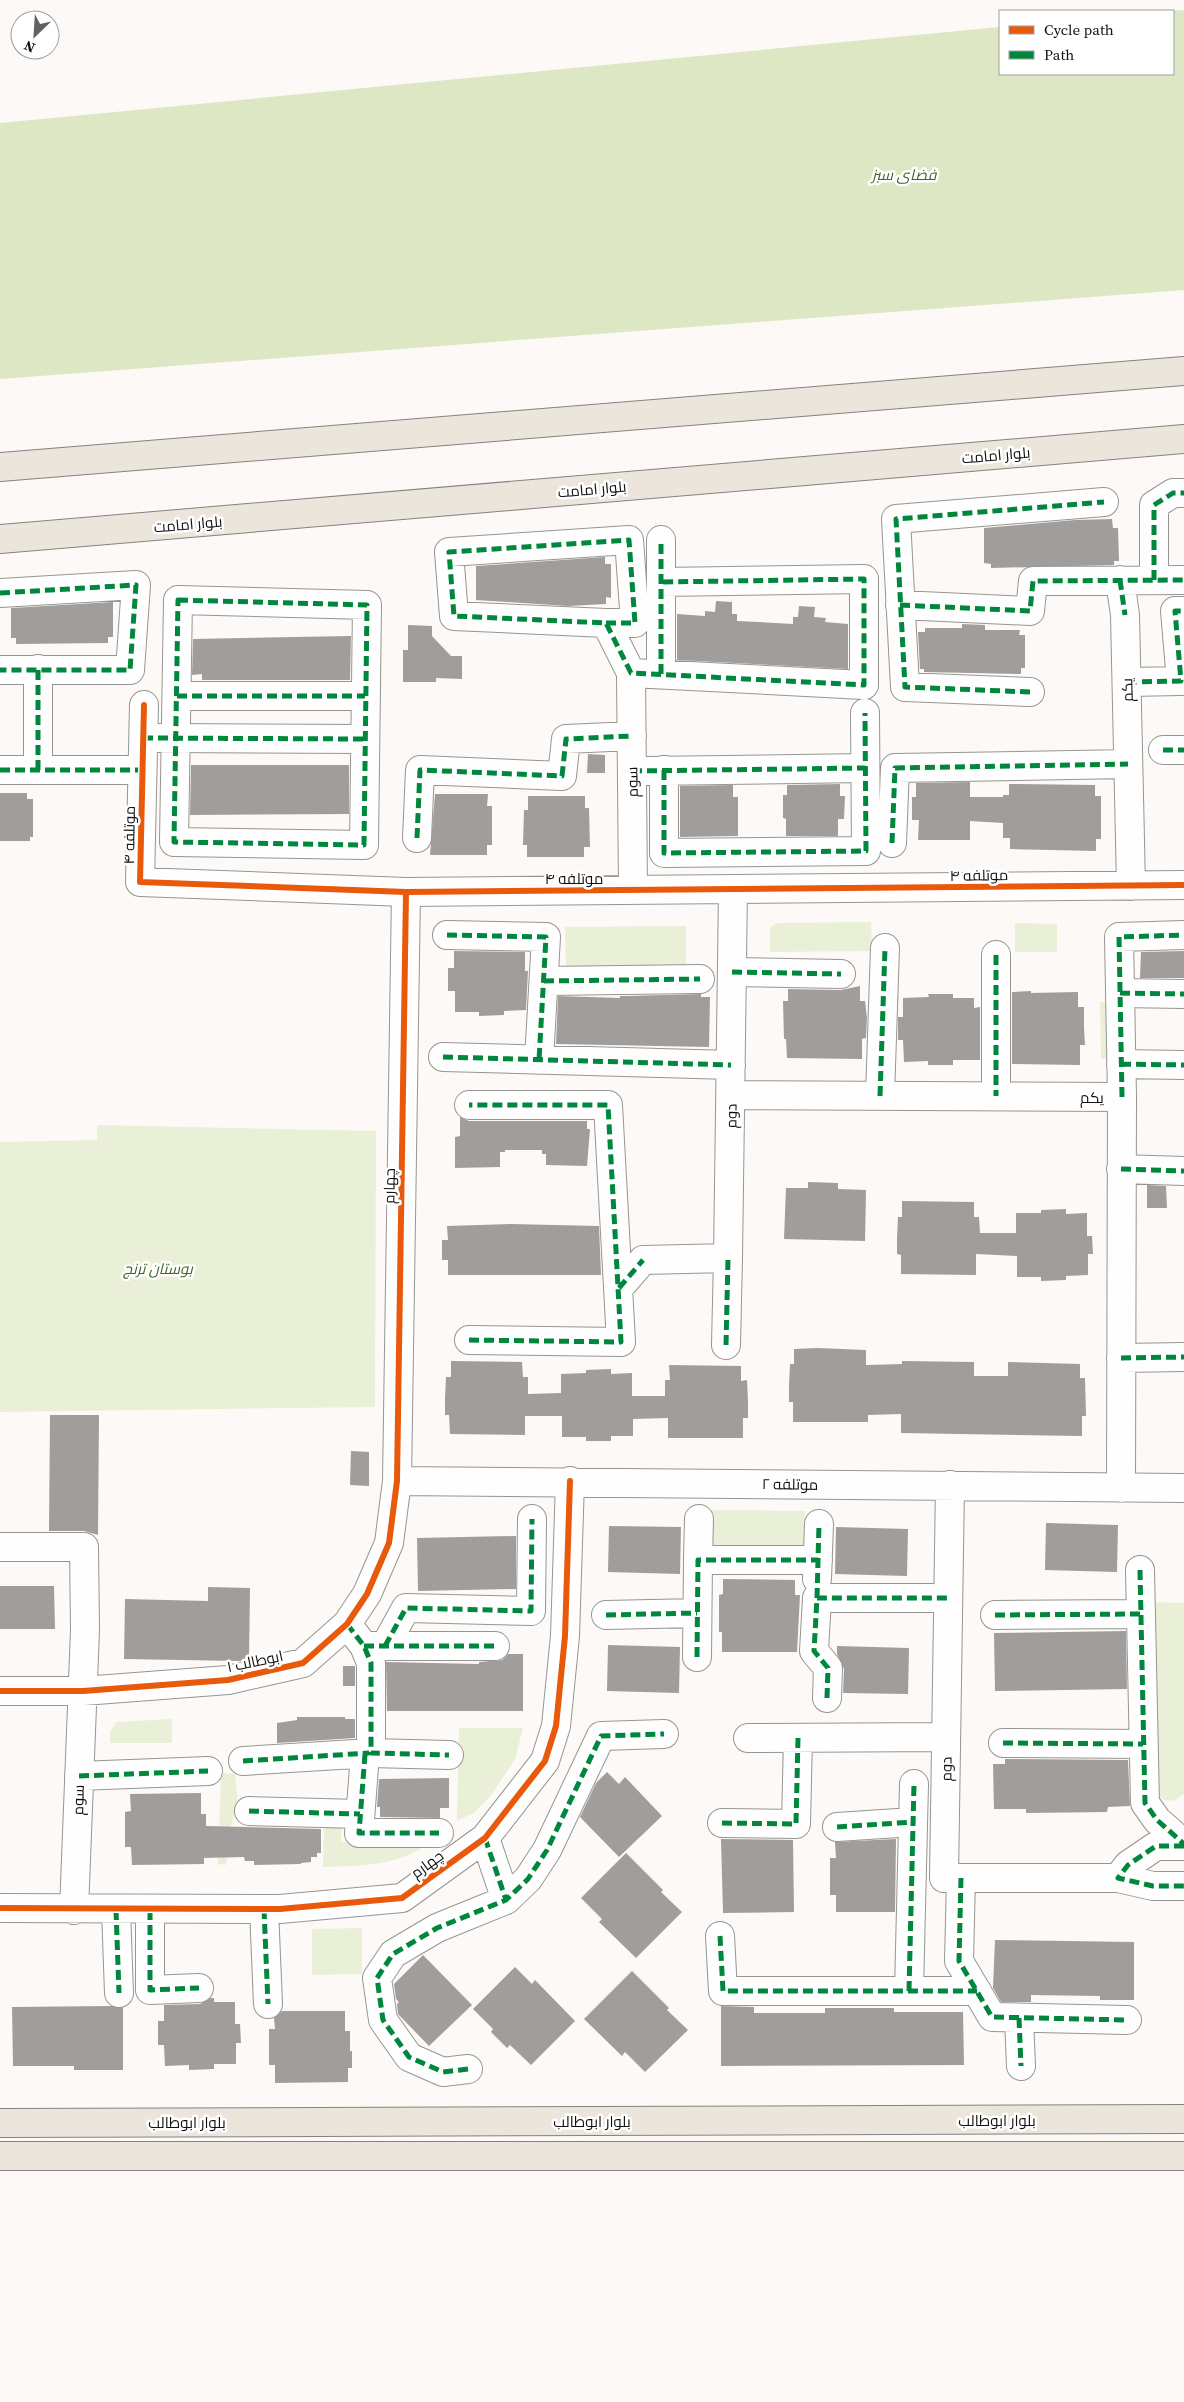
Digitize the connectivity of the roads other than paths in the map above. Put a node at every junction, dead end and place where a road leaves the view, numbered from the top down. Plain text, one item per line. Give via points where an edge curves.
1 (1184, 371) edge
2 (1184, 439) edge
3 (0, 467) edge
4 (1184, 493) edge
5 (1104, 502) dead end
6 (0, 540) edge
7 (661, 540) dead end
8 (1120, 580) junction
9 (1154, 580) junction
10 (1184, 580) edge
11 (661, 582) junction
12 (0, 593) edge
13 (900, 605) junction
14 (1184, 611) edge
15 (606, 624) junction
16 (38, 669) junction
17 (0, 670) edge
18 (631, 673) junction
19 (661, 674) junction
20 (1127, 682) junction
21 (1030, 692) dead end
22 (177, 696) junction
23 (365, 696) junction
24 (144, 706) dead end
25 (865, 713) dead end
26 (632, 736) junction
27 (176, 737) junction
28 (143, 738) junction
29 (365, 739) junction
30 (1128, 764) junction
31 (865, 768) junction
32 (0, 770) edge
33 (38, 770) junction
34 (142, 770) junction
35 (664, 770) junction
36 (632, 771) junction
37 (416, 838) dead end
38 (892, 842) dead end
39 (1184, 885) edge
40 (1131, 886) junction
41 (733, 889) junction
42 (633, 890) junction
43 (406, 892) junction
44 (1184, 934) edge
45 (447, 935) dead end
46 (885, 948) dead end
47 (996, 955) dead end
48 (732, 972) junction
49 (841, 974) dead end
50 (700, 979) dead end
51 (544, 980) junction
52 (1120, 993) junction
53 (1184, 994) edge
54 (443, 1057) dead end
55 (539, 1060) junction
56 (731, 1064) junction
57 (1121, 1064) junction
58 (1184, 1065) edge
59 (731, 1095) junction
60 (880, 1096) junction
61 (996, 1096) junction
62 (1122, 1097) junction
63 (469, 1105) dead end
64 (1121, 1169) junction
65 (1184, 1171) edge
66 (728, 1258) junction
67 (619, 1288) junction
68 (468, 1340) dead end
69 (726, 1345) dead end
70 (1121, 1358) junction
71 (1184, 1358) edge
72 (396, 1481) junction
73 (570, 1481) junction
74 (950, 1485) junction
75 (1121, 1488) junction
76 (1184, 1488) edge
77 (532, 1519) dead end
78 (699, 1520) dead end
79 (819, 1524) dead end
80 (0, 1547) edge
81 (698, 1560) junction
82 (818, 1560) junction
83 (1140, 1570) dead end
84 (817, 1598) junction
85 (948, 1598) junction
86 (697, 1613) junction
87 (606, 1614) dead end
88 (1141, 1614) junction
89 (995, 1615) dead end
90 (347, 1624) junction
91 (374, 1646) junction
92 (495, 1646) dead end
93 (697, 1657) dead end
94 (0, 1691) edge
95 (82, 1691) junction
96 (827, 1698) dead end
97 (664, 1734) dead end
98 (946, 1737) junction
99 (748, 1738) dead end
100 (798, 1738) junction
101 (1003, 1744) dead end
102 (1144, 1744) junction
103 (368, 1753) junction
104 (449, 1755) dead end
105 (243, 1761) dead end
106 (208, 1771) dead end
107 (79, 1776) junction
108 (914, 1784) dead end
109 (249, 1811) dead end
110 (360, 1814) junction
111 (913, 1822) junction
112 (722, 1823) dead end
113 (837, 1827) dead end
114 (439, 1833) dead end
115 (485, 1838) junction
116 (1184, 1845) edge
117 (961, 1878) junction
118 (1118, 1878) junction
119 (1184, 1886) edge
120 (506, 1900) junction
121 (0, 1908) edge
122 (264, 1909) junction
123 (74, 1910) junction
124 (116, 1910) junction
125 (150, 1910) junction
126 (720, 1936) dead end
127 (199, 1988) dead end
128 (909, 1991) junction
129 (977, 1992) junction
130 (118, 1994) dead end
131 (268, 2004) dead end
132 (1019, 2018) junction
133 (1127, 2020) dead end
134 (1020, 2066) dead end
135 (468, 2069) dead end
136 (1184, 2119) edge
137 (0, 2123) edge
138 (0, 2156) edge
139 (1184, 2156) edge

1 - 3 main road
2 - 6 main road, بلوار امامت
4 - 9 street via 1173,493 1154,504
5 - 13 street via 896,519
7 - 11 street
8 - 9 street
8 - 13 street via 1033,581 1030,611
8 - 20 street, یکم via 1125,615
9 - 10 street
11 - 19 street
11 - 19 street via 864,579 864,685
12 - 16 street via 136,585 130,670
13 - 21 street via 905,687
14 - 20 street via 1175,611 1181,681
15 - 15 street via 635,623 630,540 449,552 454,616
15 - 18 street
16 - 17 street
16 - 33 street
18 - 19 street
18 - 26 street, سوم
20 - 30 street, یکم
22 - 23 street
22 - 23 street via 178,600 367,605
22 - 27 street
23 - 29 street
24 - 28 street, موتلفه ۴
25 - 31 street
26 - 36 street, سوم
26 - 37 street via 566,739 562,776 420,770
27 - 28 street
27 - 29 street
27 - 29 street via 174,842 364,844
28 - 34 street, موتلفه ۴
30 - 38 street via 895,768
30 - 40 street, یکم
31 - 35 street
31 - 35 street via 866,851 664,853
32 - 33 street
33 - 34 street
34 - 43 street, موتلفه ۴ via 140,882
35 - 36 street
36 - 42 street, سوم
39 - 40 street, موتلفه ۴
40 - 41 street, موتلفه ۴
41 - 42 street, موتلفه ۴
41 - 48 street, دوم
42 - 43 street, موتلفه ۴
43 - 72 street, چهارم
44 - 52 street via 1119,937
45 - 51 street via 546,937
46 - 60 street
47 - 61 street
48 - 49 street
48 - 56 street, دوم
50 - 51 street
51 - 55 street
52 - 53 street
52 - 57 street
54 - 55 street
55 - 56 street
56 - 59 street, دوم
57 - 58 street
57 - 62 street
59 - 60 street, یکم
59 - 66 street, دوم
60 - 61 street, یکم
61 - 62 street, یکم
62 - 64 street, یکم
63 - 67 street via 608,1105
64 - 65 street
64 - 70 street, یکم
66 - 67 street via 643,1260
66 - 69 street, دوم
67 - 68 street via 621,1342
70 - 71 street
70 - 75 street, یکم
72 - 73 street, موتلفه ۲
72 - 90 street, ابوطالب ۱ via 389,1543 367,1594
73 - 74 street, موتلفه ۲
73 - 115 street, چهارم via 565,1636 556,1726 545,1760
74 - 75 street, موتلفه ۲
74 - 85 street, دوم
75 - 76 street, موتلفه ۲
77 - 91 street via 531,1611 406,1608
78 - 81 street
79 - 82 street
80 - 95 street, سوم via 84,1547
81 - 82 street
81 - 86 street
82 - 84 street
83 - 88 street
84 - 85 street
84 - 96 street via 814,1650 828,1668
85 - 98 street, دوم
86 - 87 street
86 - 93 street
88 - 89 street
88 - 102 street
90 - 91 street
90 - 95 street, ابوطالب ۱ via 303,1664 228,1680
91 - 92 street
91 - 103 street
94 - 95 street, ابوطالب ۱
95 - 107 street, سوم
97 - 120 street via 602,1736 548,1850 528,1879
98 - 100 street
98 - 117 street, دوم via 944,1878
99 - 100 street
100 - 112 street via 796,1824
101 - 102 street
102 - 116 street via 1145,1803 1157,1820
103 - 104 street
103 - 105 street
103 - 110 street
106 - 107 street
107 - 123 street, سوم
108 - 111 street
109 - 110 street
110 - 114 street via 359,1833
111 - 113 street
111 - 128 street
115 - 120 street
115 - 122 street, چهارم via 402,1898
116 - 118 street via 1156,1846 1128,1865
117 - 118 street, دوم
117 - 129 street via 959,1961
118 - 119 street, دوم via 1153,1886
120 - 135 street via 437,1928 393,1954 377,1978 383,2020 409,2057 443,2072
121 - 123 street, چهارم
122 - 125 street, چهارم
122 - 131 street
123 - 124 street, چهارم
124 - 125 street, چهارم
124 - 130 street
125 - 127 street via 150,1990
126 - 128 street via 723,1991
128 - 129 street
129 - 132 street via 992,2018
132 - 133 street
132 - 134 street
136 - 137 main road, بلوار ابوطالب
138 - 139 main road

